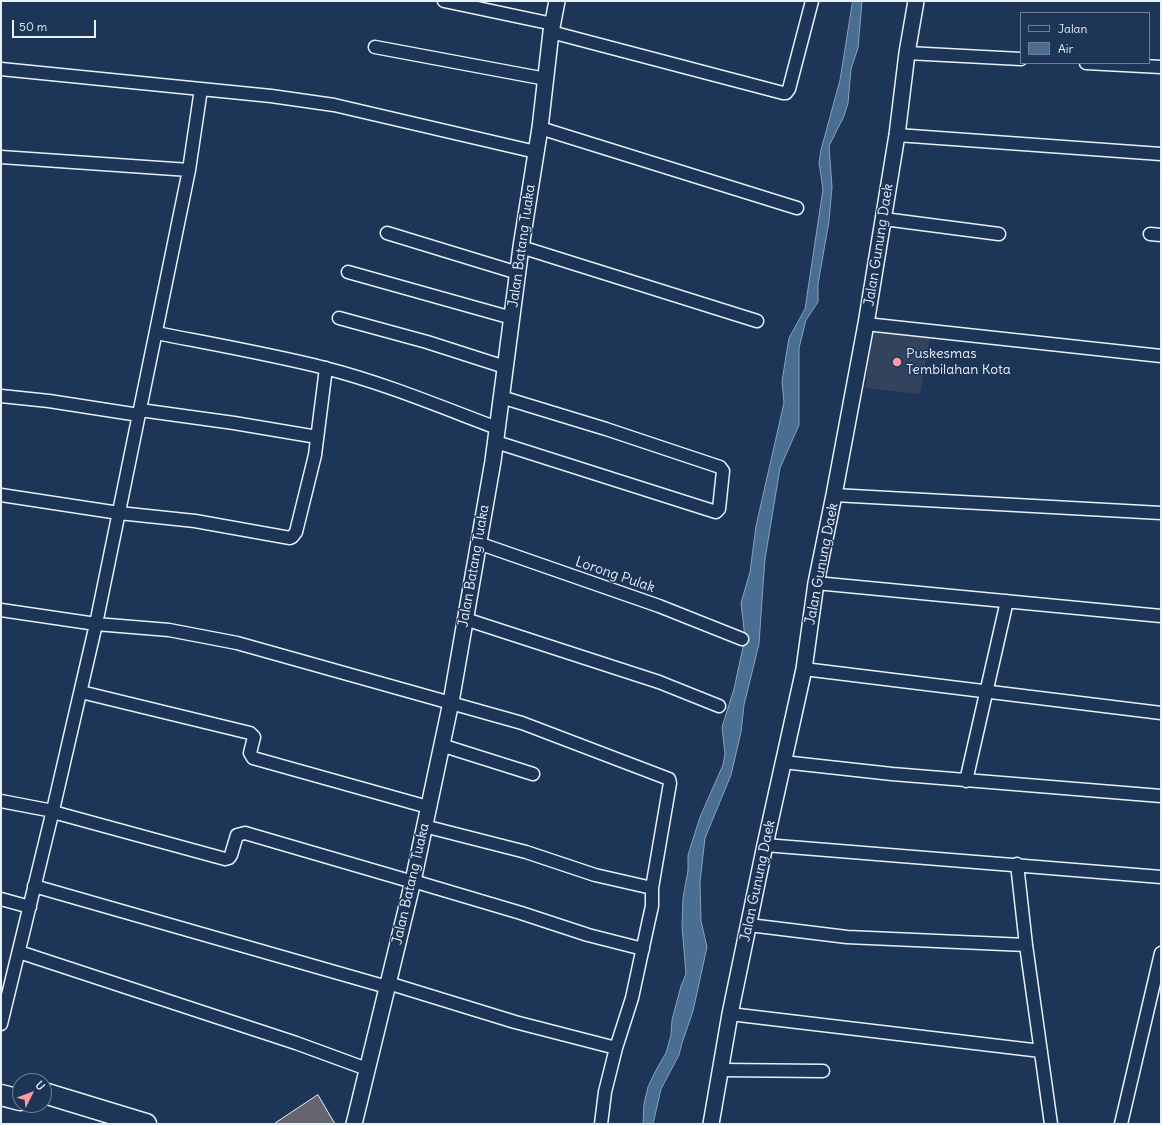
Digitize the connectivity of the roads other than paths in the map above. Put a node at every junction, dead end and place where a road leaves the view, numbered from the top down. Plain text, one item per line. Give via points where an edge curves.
1 (444, 1) edge
2 (557, 1) edge
3 (812, 1) edge
4 (916, 1) edge
5 (552, 28) junction
6 (375, 47) dead end
7 (907, 53) junction
8 (1020, 60) edge
9 (1105, 64) edge
10 (1161, 67) edge
11 (1, 69) edge
12 (546, 80) junction
13 (201, 88) junction
14 (540, 128) junction
15 (897, 135) junction
16 (536, 152) junction
17 (1161, 154) edge
18 (1, 157) edge
19 (189, 170) junction
20 (798, 208) dead end
21 (884, 220) junction
22 (387, 234) dead end
23 (999, 234) dead end
24 (521, 246) junction
25 (348, 272) dead end
26 (518, 273) junction
27 (339, 318) dead end
28 (512, 318) junction
29 (757, 321) dead end
30 (866, 324) junction
31 (156, 333) junction
32 (1161, 356) edge
33 (506, 367) junction
34 (326, 368) junction
35 (1, 396) edge
36 (502, 397) junction
37 (140, 412) junction
38 (496, 435) junction
39 (317, 437) junction
40 (1, 495) edge
41 (834, 495) junction
42 (119, 513) junction
43 (1161, 513) edge
44 (478, 543) junction
45 (816, 583) junction
46 (1007, 601) junction
47 (1, 610) edge
48 (1161, 616) edge
49 (465, 619) junction
50 (96, 624) junction
51 (742, 639) dead end
52 (804, 669) junction
53 (986, 691) junction
54 (81, 692) junction
55 (450, 702) junction
56 (719, 706) dead end
57 (1161, 713) edge
58 (441, 745) junction
59 (783, 762) junction
60 (533, 774) dead end
61 (966, 781) junction
62 (1161, 796) edge
63 (1, 801) edge
64 (428, 807) junction
65 (53, 812) junction
66 (424, 826) junction
67 (765, 845) junction
68 (1017, 864) junction
69 (1161, 877) edge
70 (413, 882) junction
71 (34, 886) junction
72 (652, 888) junction
73 (1, 899) edge
74 (30, 907) junction
75 (749, 925) junction
76 (1026, 946) junction
77 (643, 949) junction
78 (19, 952) junction
79 (1161, 953) edge
80 (388, 985) junction
81 (4, 994) edge
82 (730, 1014) junction
83 (1, 1024) edge
84 (616, 1048) junction
85 (1041, 1051) junction
86 (367, 1069) junction
87 (721, 1070) junction
88 (823, 1071) dead end
89 (1, 1081) edge
90 (12, 1084) edge
91 (1, 1095) edge
92 (12, 1098) edge
93 (52, 1098) edge
94 (52, 1106) edge
95 (65, 1106) junction
96 (102, 1120) edge
97 (146, 1124) edge
98 (354, 1124) edge
99 (600, 1124) edge
100 (711, 1124) edge
101 (1051, 1124) edge
102 (1121, 1124) edge

1 - 5 street
2 - 5 street, Jalan Batang Tuaka
3 - 5 street via 786,93
4 - 7 street, Jalan Gunung Daek
5 - 12 street, Jalan Batang Tuaka
6 - 12 street
7 - 8 street
7 - 15 street, Jalan Gunung Daek
9 - 10 street
11 - 13 street
12 - 14 street, Jalan Batang Tuaka
13 - 16 street via 334,105
13 - 19 street
14 - 16 street, Jalan Batang Tuaka
14 - 20 street
15 - 17 street
15 - 21 street, Jalan Gunung Daek
16 - 24 street, Jalan Batang Tuaka
18 - 19 street
19 - 31 street
21 - 23 street
21 - 30 street, Jalan Gunung Daek
22 - 26 street
24 - 26 street, Jalan Batang Tuaka
24 - 29 street
25 - 28 street
26 - 28 street, Jalan Batang Tuaka
27 - 33 street
28 - 33 street, Jalan Batang Tuaka
30 - 32 street
30 - 41 street, Jalan Gunung Daek
31 - 34 street
31 - 37 street
33 - 36 street, Jalan Batang Tuaka
34 - 38 street via 392,388
34 - 39 street
35 - 37 street
36 - 38 street, Jalan Batang Tuaka
36 - 38 street via 720,467 723,471 719,509 716,512
37 - 39 street via 234,423
37 - 42 street
38 - 44 street, Jalan Batang Tuaka
39 - 42 street via 296,532 290,538 195,521
40 - 42 street
41 - 43 street
41 - 45 street, Jalan Gunung Daek
42 - 50 street
44 - 49 street, Jalan Batang Tuaka
44 - 51 street, Lorong Pulak via 659,606
45 - 46 street
45 - 52 street, Jalan Gunung Daek
46 - 48 street
46 - 53 street
47 - 50 street
49 - 55 street, Jalan Batang Tuaka
49 - 56 street via 659,682
50 - 54 street
50 - 55 street via 169,630 237,643
52 - 53 street
52 - 59 street, Jalan Gunung Daek
53 - 57 street
53 - 61 street
54 - 64 street via 250,733 254,737 250,753 253,758
54 - 65 street
55 - 58 street, Jalan Batang Tuaka
55 - 72 street via 522,723 670,779
58 - 60 street
58 - 64 street, Jalan Batang Tuaka
59 - 61 street
59 - 67 street, Jalan Gunung Daek
61 - 62 street
63 - 65 street
64 - 66 street, Jalan Batang Tuaka
65 - 70 street via 225,859 231,855 237,835 245,833
65 - 71 street
66 - 70 street, Jalan Batang Tuaka
66 - 72 street via 526,852 595,875
67 - 68 street
67 - 75 street, Jalan Gunung Daek
68 - 69 street
68 - 76 street
70 - 77 street
70 - 80 street, Jalan Batang Tuaka
71 - 74 street
71 - 80 street
72 - 77 street via 652,906
73 - 74 street
74 - 78 street
75 - 76 street via 847,937
75 - 82 street, Jalan Gunung Daek
76 - 85 street
77 - 84 street via 632,998
78 - 81 street
78 - 86 street via 296,1043
79 - 102 street
80 - 84 street
80 - 86 street, Jalan Batang Tuaka
81 - 83 street
82 - 85 street
82 - 87 street, Jalan Gunung Daek
84 - 99 street
85 - 101 street
86 - 98 street, Jalan Batang Tuaka
87 - 88 street
87 - 100 street, Jalan Gunung Daek
89 - 90 highway
91 - 92 highway
93 - 95 highway
94 - 95 highway
95 - 96 highway
96 - 97 highway

